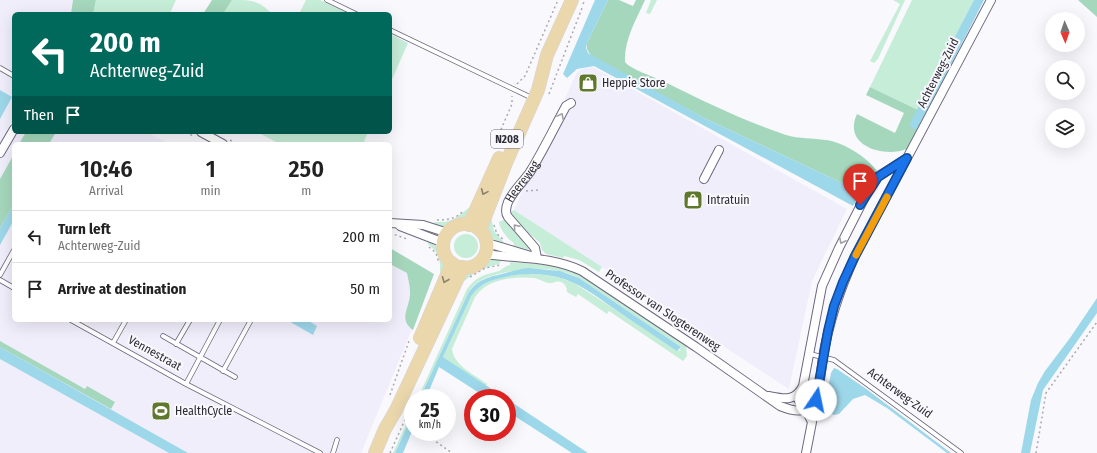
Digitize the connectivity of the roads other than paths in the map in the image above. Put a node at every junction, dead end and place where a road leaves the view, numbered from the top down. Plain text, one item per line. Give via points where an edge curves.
1 (327, 0) edge
2 (572, 0) edge
3 (991, 0) edge
4 (352, 12) edge
5 (392, 31) edge
6 (0, 68) edge
7 (12, 75) edge
8 (530, 97) junction
9 (571, 103) dead end
10 (12, 132) edge
11 (205, 134) edge
12 (219, 142) edge
13 (719, 150) dead end
14 (0, 153) edge
15 (907, 158) junction
16 (704, 179) dead end
17 (392, 223) edge
18 (474, 227) junction
19 (446, 238) junction
20 (486, 248) junction
21 (12, 254) edge
22 (537, 258) junction
23 (451, 265) junction
24 (0, 275) edge
25 (0, 280) edge
26 (12, 287) edge
27 (74, 322) edge
28 (125, 322) edge
29 (189, 322) edge
30 (219, 322) edge
31 (249, 322) edge
32 (163, 336) dead end
33 (113, 344) junction
34 (176, 344) junction
35 (810, 354) junction
36 (823, 356) junction
37 (200, 357) junction
38 (224, 370) junction
39 (235, 377) dead end
40 (186, 384) junction
41 (768, 396) junction
42 (796, 396) junction
43 (806, 410) junction
44 (337, 440) dead end
45 (320, 453) edge
46 (333, 453) edge
47 (375, 453) edge
48 (806, 453) edge
49 (960, 453) edge

1 - 4 lane
2 - 8 main road, N208 via 547,55 537,70
3 - 15 street, Achterweg-Zuid
5 - 8 lane
6 - 7 lane
8 - 18 main road, N208
22 -> 9 street, Heereweg via 536,248 508,217 506,210 508,202 529,174 566,106
10 - 14 street
11 - 12 street
13 - 16 street
15 -> 35 street, Achterweg-Zuid via 878,177 854,215 822,286
15 - 36 street, Achterweg-Zuid via 843,282 834,306
17 - 19 street via 423,225
18 - 19 main road via 459,225 451,230
18 - 20 main road via 485,238
19 - 23 main road via 445,254
20 - 22 street, Professor van Slogterenweg via 507,248
20 - 22 street, Professor van Slogterenweg via 505,257
20 - 23 main road via 476,265
21 - 24 lane
22 - 41 street, Professor van Slogterenweg via 568,264 582,271
23 - 47 main road via 391,408
25 - 26 lane
27 - 33 lane, Vennestraat
28 - 33 lane, Vennestraat
29 - 34 lane, Vennestraat
30 - 37 lane, Vennestraat
31 - 38 lane
32 - 34 lane, Vennestraat
33 - 40 lane, Vennestraat
34 - 37 lane, Vennestraat
35 - 36 lane, Achterweg-Zuid
35 - 42 street, Achterweg-Zuid via 803,386
36 - 43 street, Achterweg-Zuid via 816,400
36 - 49 lane, Achterweg-Zuid via 834,360
37 - 38 lane, Vennestraat
37 - 40 lane, Vennestraat
38 - 39 lane, Vennestraat
40 - 45 lane, Vennestraat
41 - 42 street, Professor van Slogterenweg via 782,399
41 - 43 street, Professor van Slogterenweg via 787,409
42 - 43 street
43 - 48 street via 812,422
44 - 46 lane

